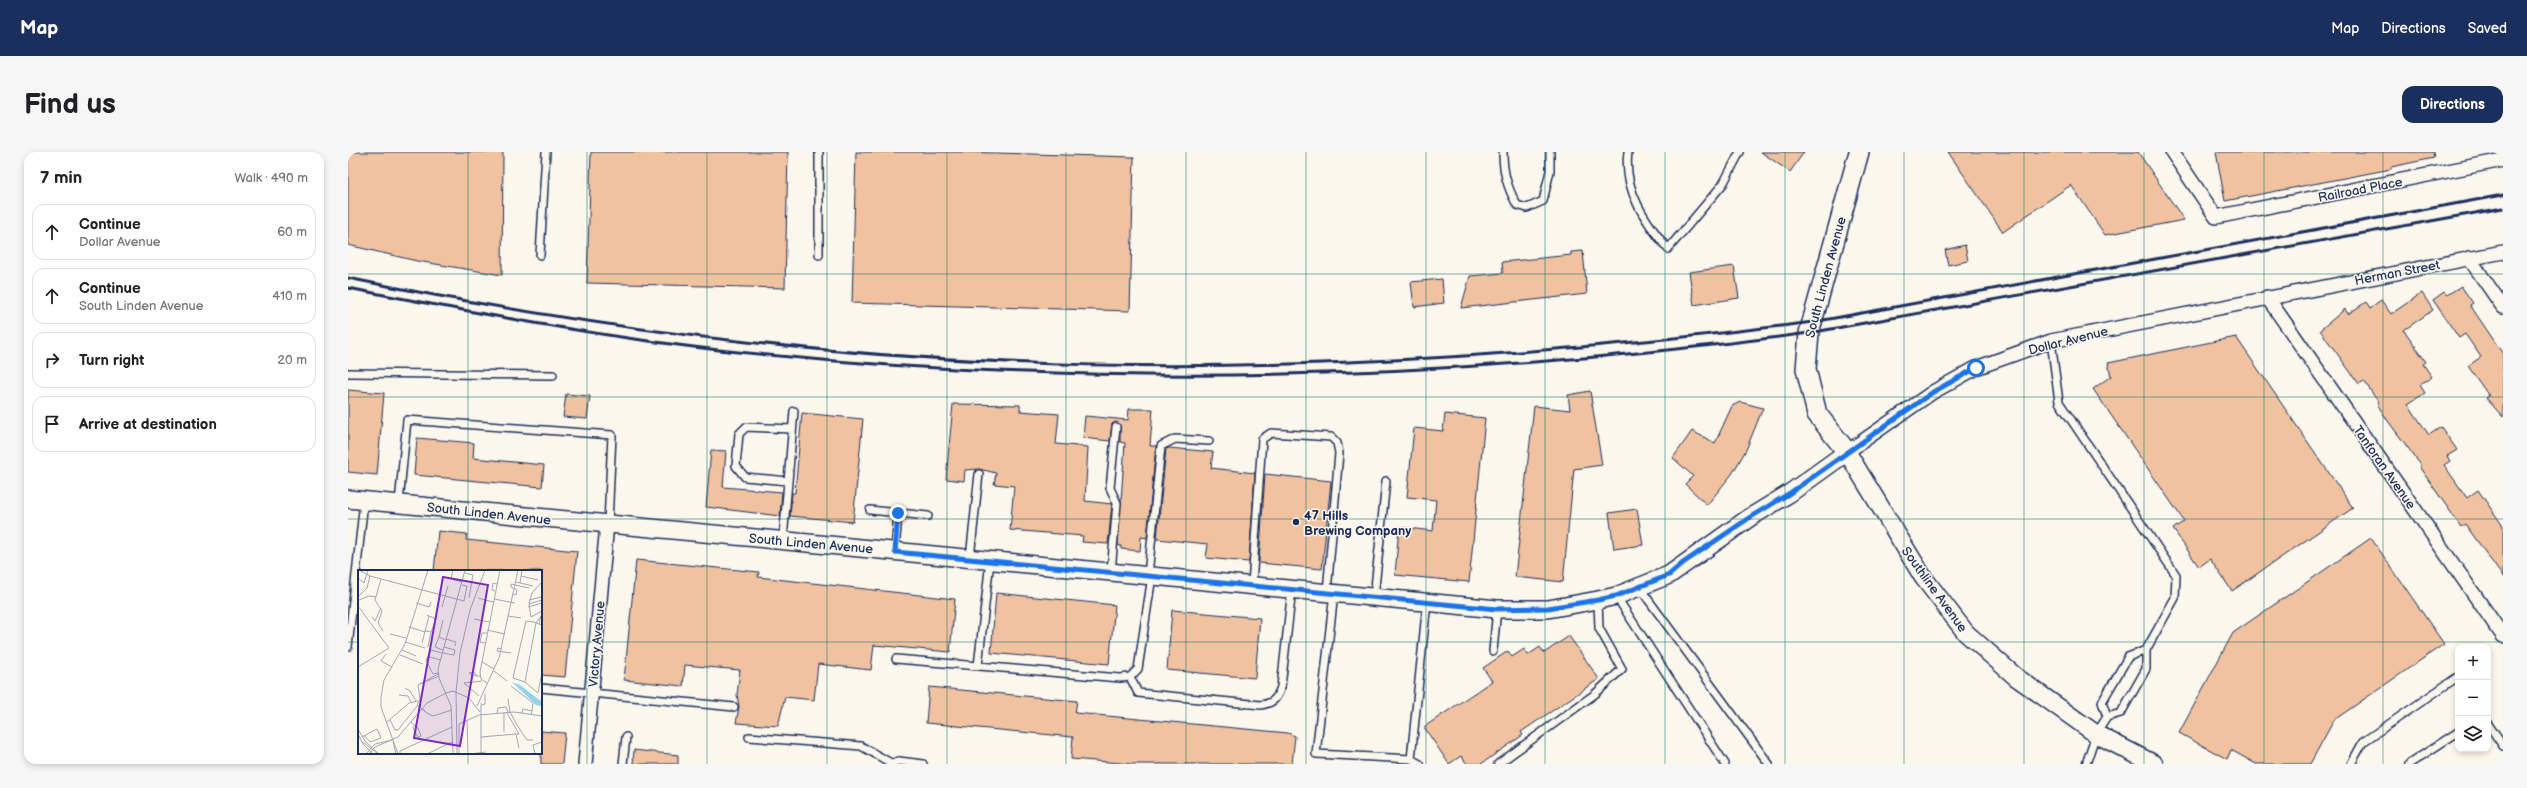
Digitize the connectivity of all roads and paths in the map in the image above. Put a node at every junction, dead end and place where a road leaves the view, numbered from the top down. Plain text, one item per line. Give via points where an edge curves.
1 (546, 152) edge
2 (819, 152) edge
3 (1503, 152) edge
4 (1550, 152) edge
5 (1628, 152) edge
6 (1740, 152) edge
7 (1859, 152) edge
8 (2172, 152) edge
9 (2503, 160) edge
10 (2503, 252) edge
11 (819, 254) dead end
12 (540, 255) dead end
13 (2469, 258) junction
14 (2290, 293) joint
15 (2267, 297) junction
16 (2503, 307) edge
17 (2051, 341) junction
18 (348, 373) edge
19 (553, 375) dead end
20 (794, 411) dead end
21 (1116, 427) dead end
22 (792, 429) junction
23 (1210, 441) dead end
24 (1847, 452) junction
25 (978, 474) dead end
26 (788, 481) junction
27 (1386, 481) dead end
28 (356, 500) edge
29 (399, 504) junction
30 (870, 510) dead end
31 (898, 513) junction
32 (928, 516) dead end
33 (608, 524) junction
34 (783, 541) junction
35 (895, 552) junction
36 (970, 559) junction
37 (990, 560) junction
38 (1111, 572) junction
39 (1150, 576) junction
40 (1252, 585) junction
41 (1639, 587) junction
42 (1292, 589) junction
43 (1331, 593) junction
44 (1616, 596) junction
45 (1374, 597) junction
46 (1598, 600) junction
47 (1427, 602) junction
48 (1497, 609) junction
49 (2503, 636) edge
50 (348, 647) edge
51 (2146, 650) junction
52 (1493, 651) dead end
53 (896, 659) dead end
54 (978, 666) junction
55 (1130, 677) junction
56 (2457, 680) edge
57 (542, 688) edge
58 (591, 693) junction
59 (734, 707) dead end
60 (2107, 717) junction
61 (2491, 728) edge
62 (2096, 734) junction
63 (2455, 734) edge
64 (626, 737) dead end
65 (749, 737) dead end
66 (2503, 746) edge
67 (1411, 759) junction
68 (585, 764) edge
69 (623, 764) edge
70 (890, 764) edge
71 (923, 764) edge
72 (1420, 764) edge
73 (1498, 764) edge
74 (1726, 764) edge
75 (1769, 764) edge
76 (2086, 764) edge
77 (2154, 764) edge
78 (2351, 764) edge
79 (2409, 764) edge

1 - 12 lane
2 - 11 lane
3 - 4 lane via 1503,171 1508,189 1517,205 1527,208 1543,201 1550,171
5 - 6 lane via 1626,162 1632,194 1646,222 1668,249 1723,184
7 - 24 main road, South Linden Avenue via 1809,334 1806,369 1817,414
8 - 9 street, Railroad Place via 2216,217
10 - 13 street, Herman Street
13 - 14 street, Herman Street
13 - 16 street
14 - 15 street, Dollar Avenue
15 - 17 street, Dollar Avenue
15 - 49 street, Tanforan Avenue
17 - 24 street, Dollar Avenue via 1976,368 1933,392
17 - 51 lane via 2059,402 2176,575 2175,598
18 - 19 lane
20 - 22 lane
21 - 38 lane via 1110,488 1117,503
22 - 26 lane
22 - 26 lane via 746,427 739,434 736,466 746,477
23 - 39 lane via 1175,439 1161,446
24 - 41 street, South Linden Avenue via 1669,575
24 - 62 street, Southline Avenue via 1923,577 1966,633 2016,677
25 - 36 lane
26 - 34 lane
27 - 45 lane
28 - 29 street, South Linden Avenue
28 - 50 lane
29 - 33 street, South Linden Avenue
29 - 33 lane via 408,420 612,436
30 - 31 lane
31 - 32 lane
31 - 35 lane
33 - 34 street, South Linden Avenue
33 - 58 street, Victory Avenue
34 - 35 street, South Linden Avenue
35 - 36 street, South Linden Avenue
36 - 37 street, South Linden Avenue
37 - 38 street, South Linden Avenue
37 - 54 lane
38 - 39 street, South Linden Avenue
39 - 40 street, South Linden Avenue
39 - 55 lane via 1138,669
40 - 42 street, South Linden Avenue
40 - 43 lane via 1262,439 1271,433 1332,437 1338,443 1339,453
41 - 44 street, South Linden Avenue
41 - 75 lane
42 - 43 street, South Linden Avenue
42 - 55 lane via 1281,687 1276,699 1270,703 1261,705 1138,693
43 - 45 street, South Linden Avenue
43 - 67 lane via 1316,754
44 - 46 street, South Linden Avenue
44 - 74 lane
45 - 47 street, South Linden Avenue
46 - 48 street, South Linden Avenue via 1548,608
46 - 73 lane via 1599,628 1622,669 1595,694
47 - 48 street, South Linden Avenue
47 - 67 lane
48 - 52 lane
51 - 60 lane via 2146,669 2122,713
51 - 60 lane via 2128,657 2102,702
53 - 54 lane
54 - 55 lane
56 - 78 lane via 2456,678 2363,742
57 - 58 lane
58 - 59 lane
58 - 68 street, Victory Avenue
60 - 62 lane
61 - 66 lane
62 - 76 lane
62 - 77 street, Southline Avenue
63 - 79 lane
64 - 69 lane
65 - 70 lane via 861,746
67 - 72 lane
70 - 71 lane

